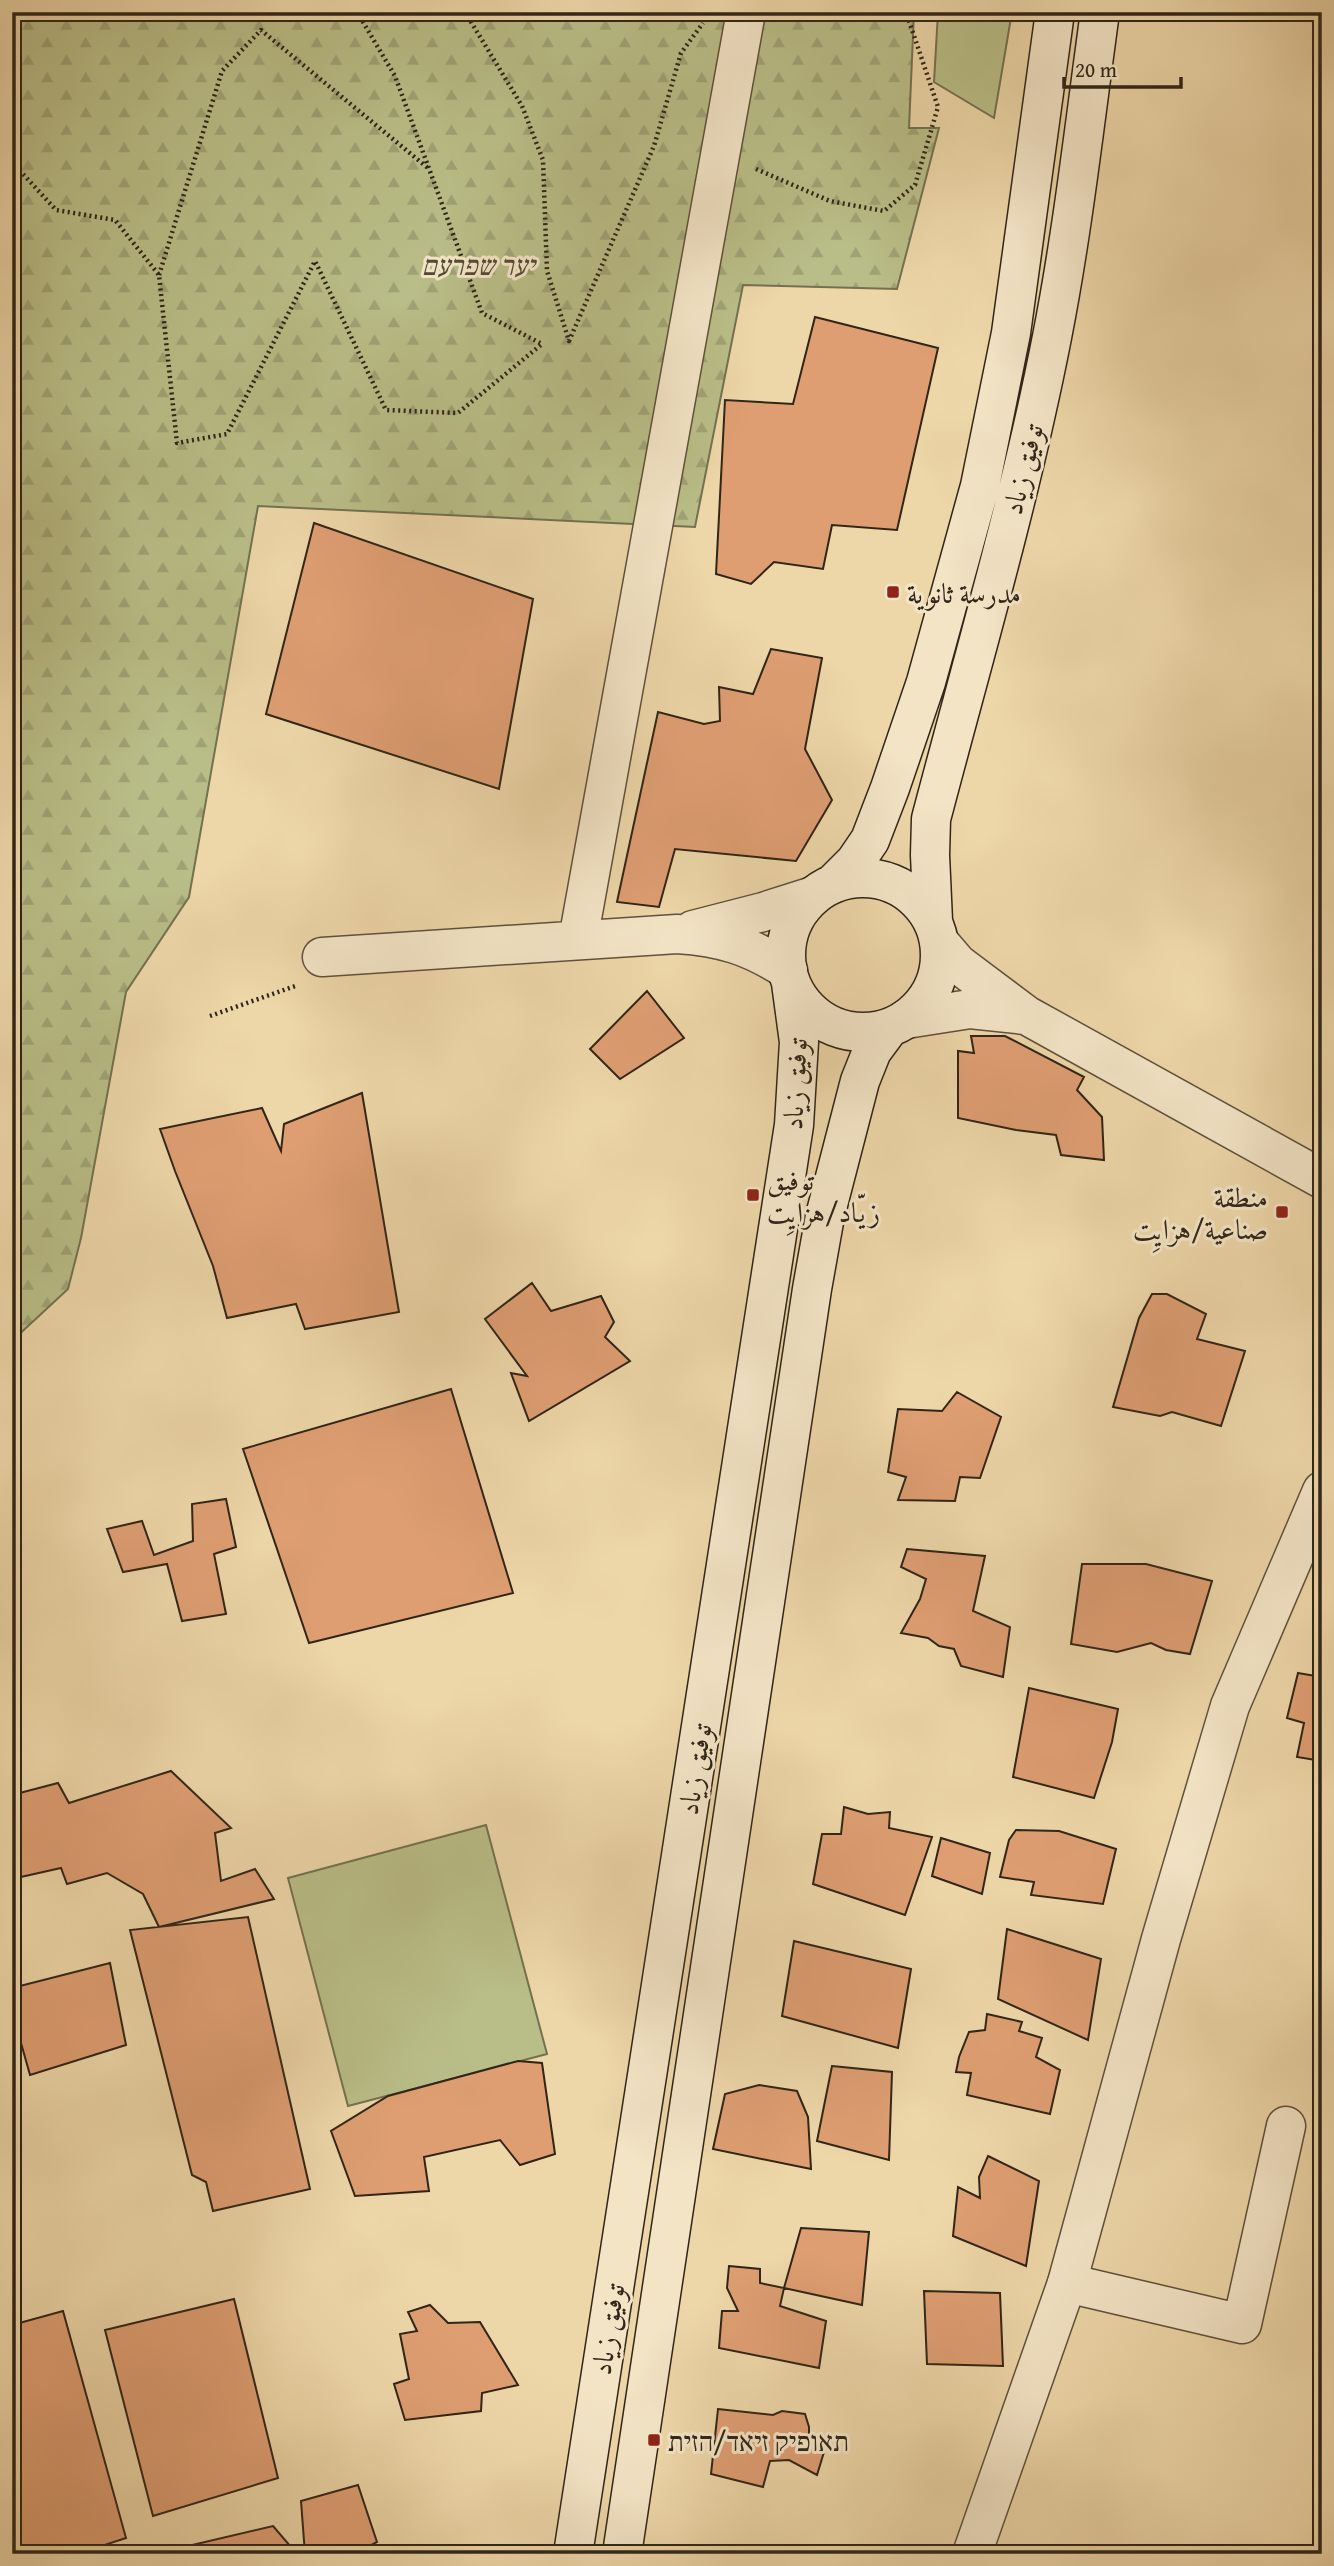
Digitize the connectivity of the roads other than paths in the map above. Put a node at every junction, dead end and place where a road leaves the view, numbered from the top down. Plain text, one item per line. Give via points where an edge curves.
1 (746, 12) edge
2 (1055, 12) edge
3 (1100, 12) edge
4 (823, 890) junction
5 (937, 932) junction
6 (677, 934) junction
7 (578, 940) junction
8 (322, 957) road end
9 (790, 977) junction
10 (1026, 1015) junction
11 (898, 1024) junction
12 (1322, 1179) edge
13 (1322, 1491) edge
14 (1286, 2126) dead end
15 (1067, 2283) junction
16 (573, 2554) edge
17 (622, 2554) edge
18 (972, 2554) edge

1 - 7 main road
2 - 4 main road, توفيق زياد via 1011,333 979,486 926,682 874,830 855,862
3 - 5 main road, توفيق زياد via 1052,337 931,820
4 - 5 main road via 857,877 902,887 920,902
4 - 6 main road via 763,912
4 - 9 main road via 798,914 788,936
5 - 10 main road via 958,964
5 - 11 main road via 940,967 932,991 917,1012
6 - 7 main road
6 - 9 main road via 702,935 758,951
7 - 8 main road
9 - 11 main road via 803,1004 844,1031 870,1033
9 - 16 main road, توفيق زياد via 799,1042 794,1125
10 - 11 main road via 970,1009
10 - 12 main road
11 - 17 main road, توفيق زياد via 872,1051 860,1081 825,1216
13 - 15 main road via 1230,1706
14 - 15 main road via 1242,2324
15 - 18 main road

